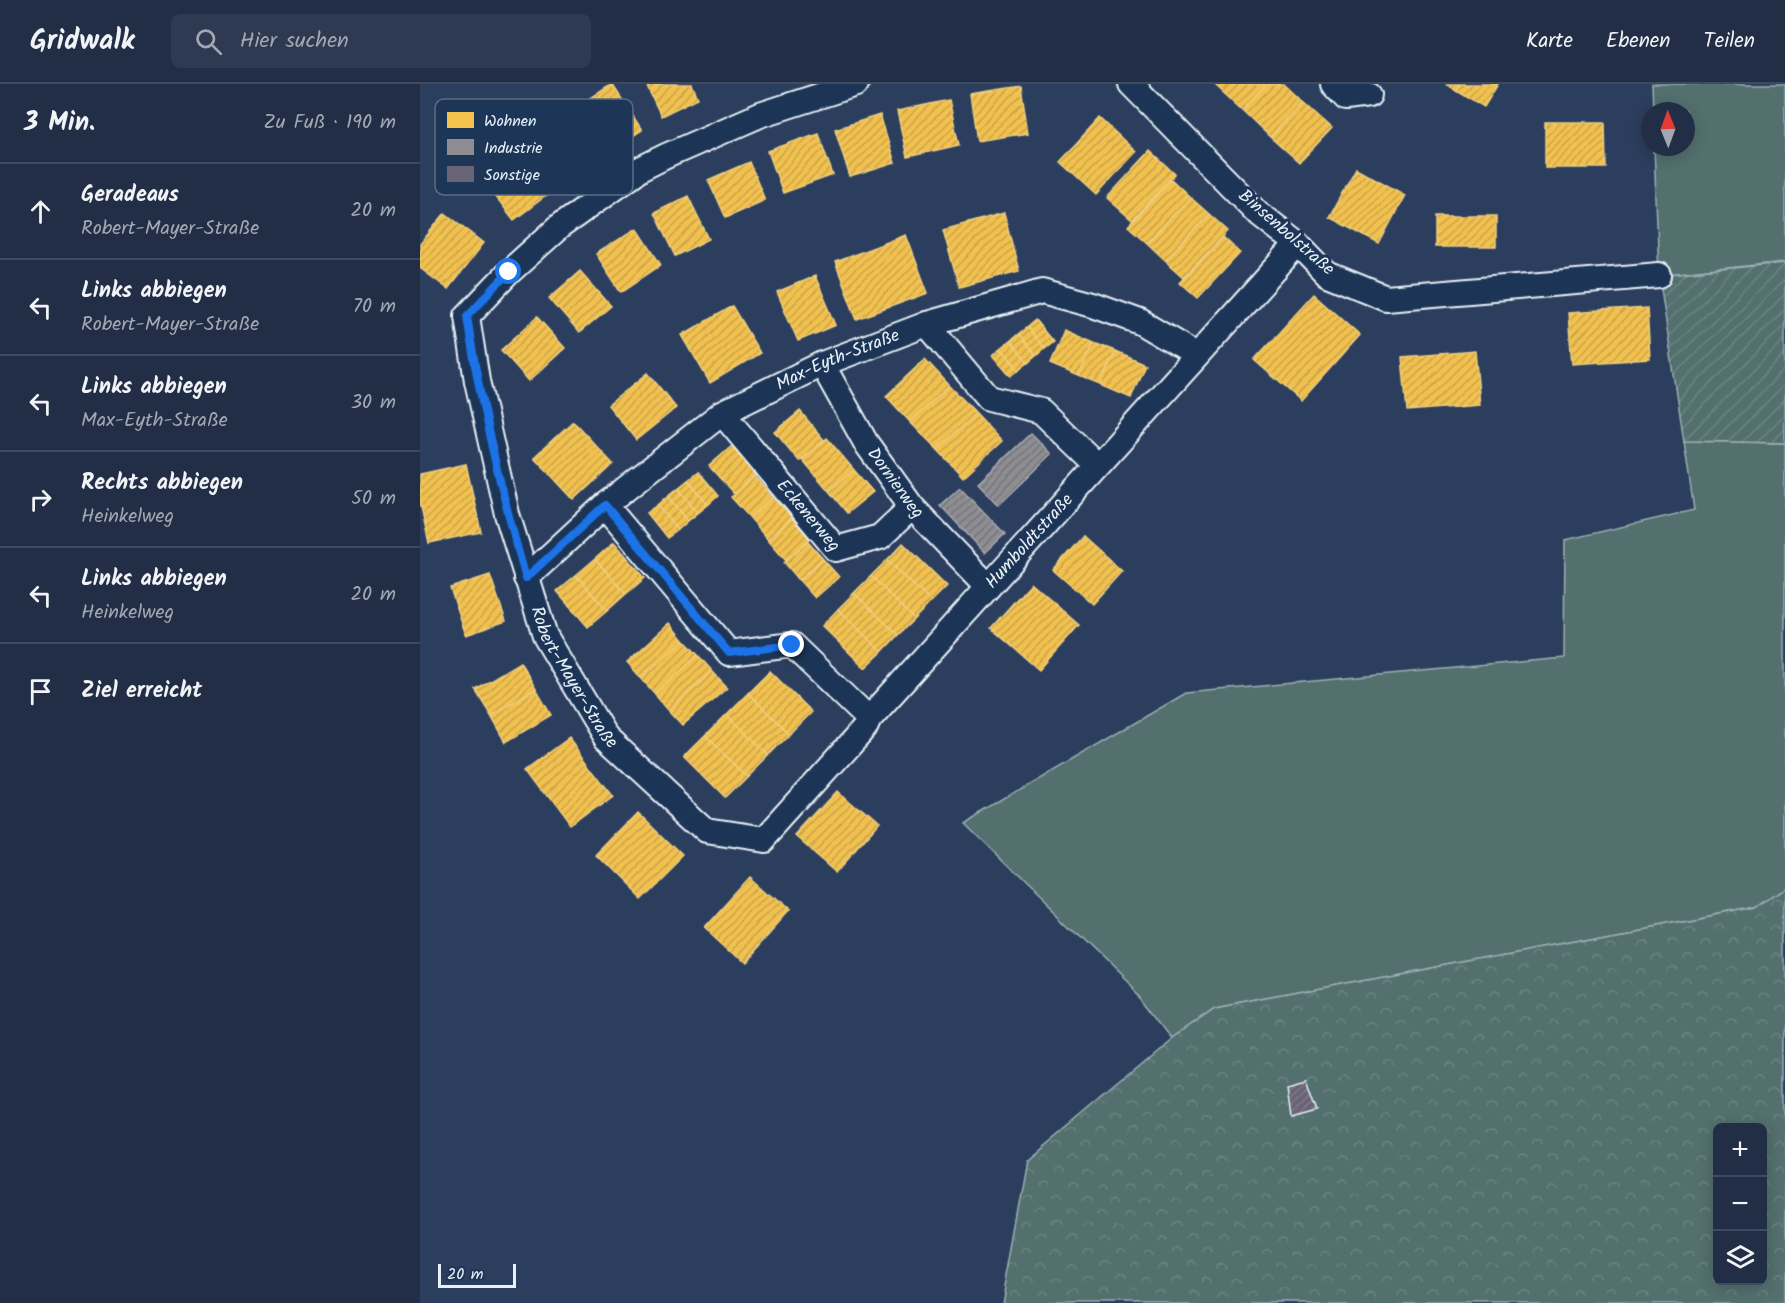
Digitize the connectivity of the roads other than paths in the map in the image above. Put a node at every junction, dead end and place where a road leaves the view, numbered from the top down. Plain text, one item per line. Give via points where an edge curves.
1 (856, 84) edge
2 (1131, 84) edge
3 (1333, 84) edge
4 (1369, 94) dead end
5 (633, 175) edge
6 (604, 195) edge
7 (1298, 244) junction
8 (1659, 275) dead end
9 (927, 324) junction
10 (1196, 356) junction
11 (822, 364) junction
12 (722, 412) junction
13 (1097, 465) junction
14 (605, 505) junction
15 (912, 507) junction
16 (526, 578) junction
17 (988, 586) junction
18 (869, 719) junction
19 (764, 840) joint

1 - 5 street, Robert-Mayer-Straße via 760,115 666,156
2 - 7 street, Binsenbolstraße via 1257,212
3 - 4 street via 1346,98
6 - 16 street, Robert-Mayer-Straße via 559,227 467,316 477,381
7 - 8 street, Binsenbolstraße via 1327,274 1386,298
7 - 10 street, Humboldtstraße
9 - 10 street, Max-Eyth-Straße via 1042,291 1140,322
9 - 11 street, Max-Eyth-Straße
9 - 13 street via 989,398 1041,411
10 - 13 street, Humboldtstraße
11 - 12 street, Max-Eyth-Straße
11 - 15 street, Dornierweg via 866,443
12 - 14 street, Max-Eyth-Straße
12 - 15 street, Eckenerweg via 836,549 880,537
13 - 17 street, Humboldtstraße
14 - 16 street, Max-Eyth-Straße
14 - 18 street via 729,653 792,645
15 - 17 street, Dornierweg
16 - 19 street, Robert-Mayer-Straße via 544,636 606,738 706,831
17 - 18 street, Humboldtstraße
18 - 19 street, Humboldtstraße

